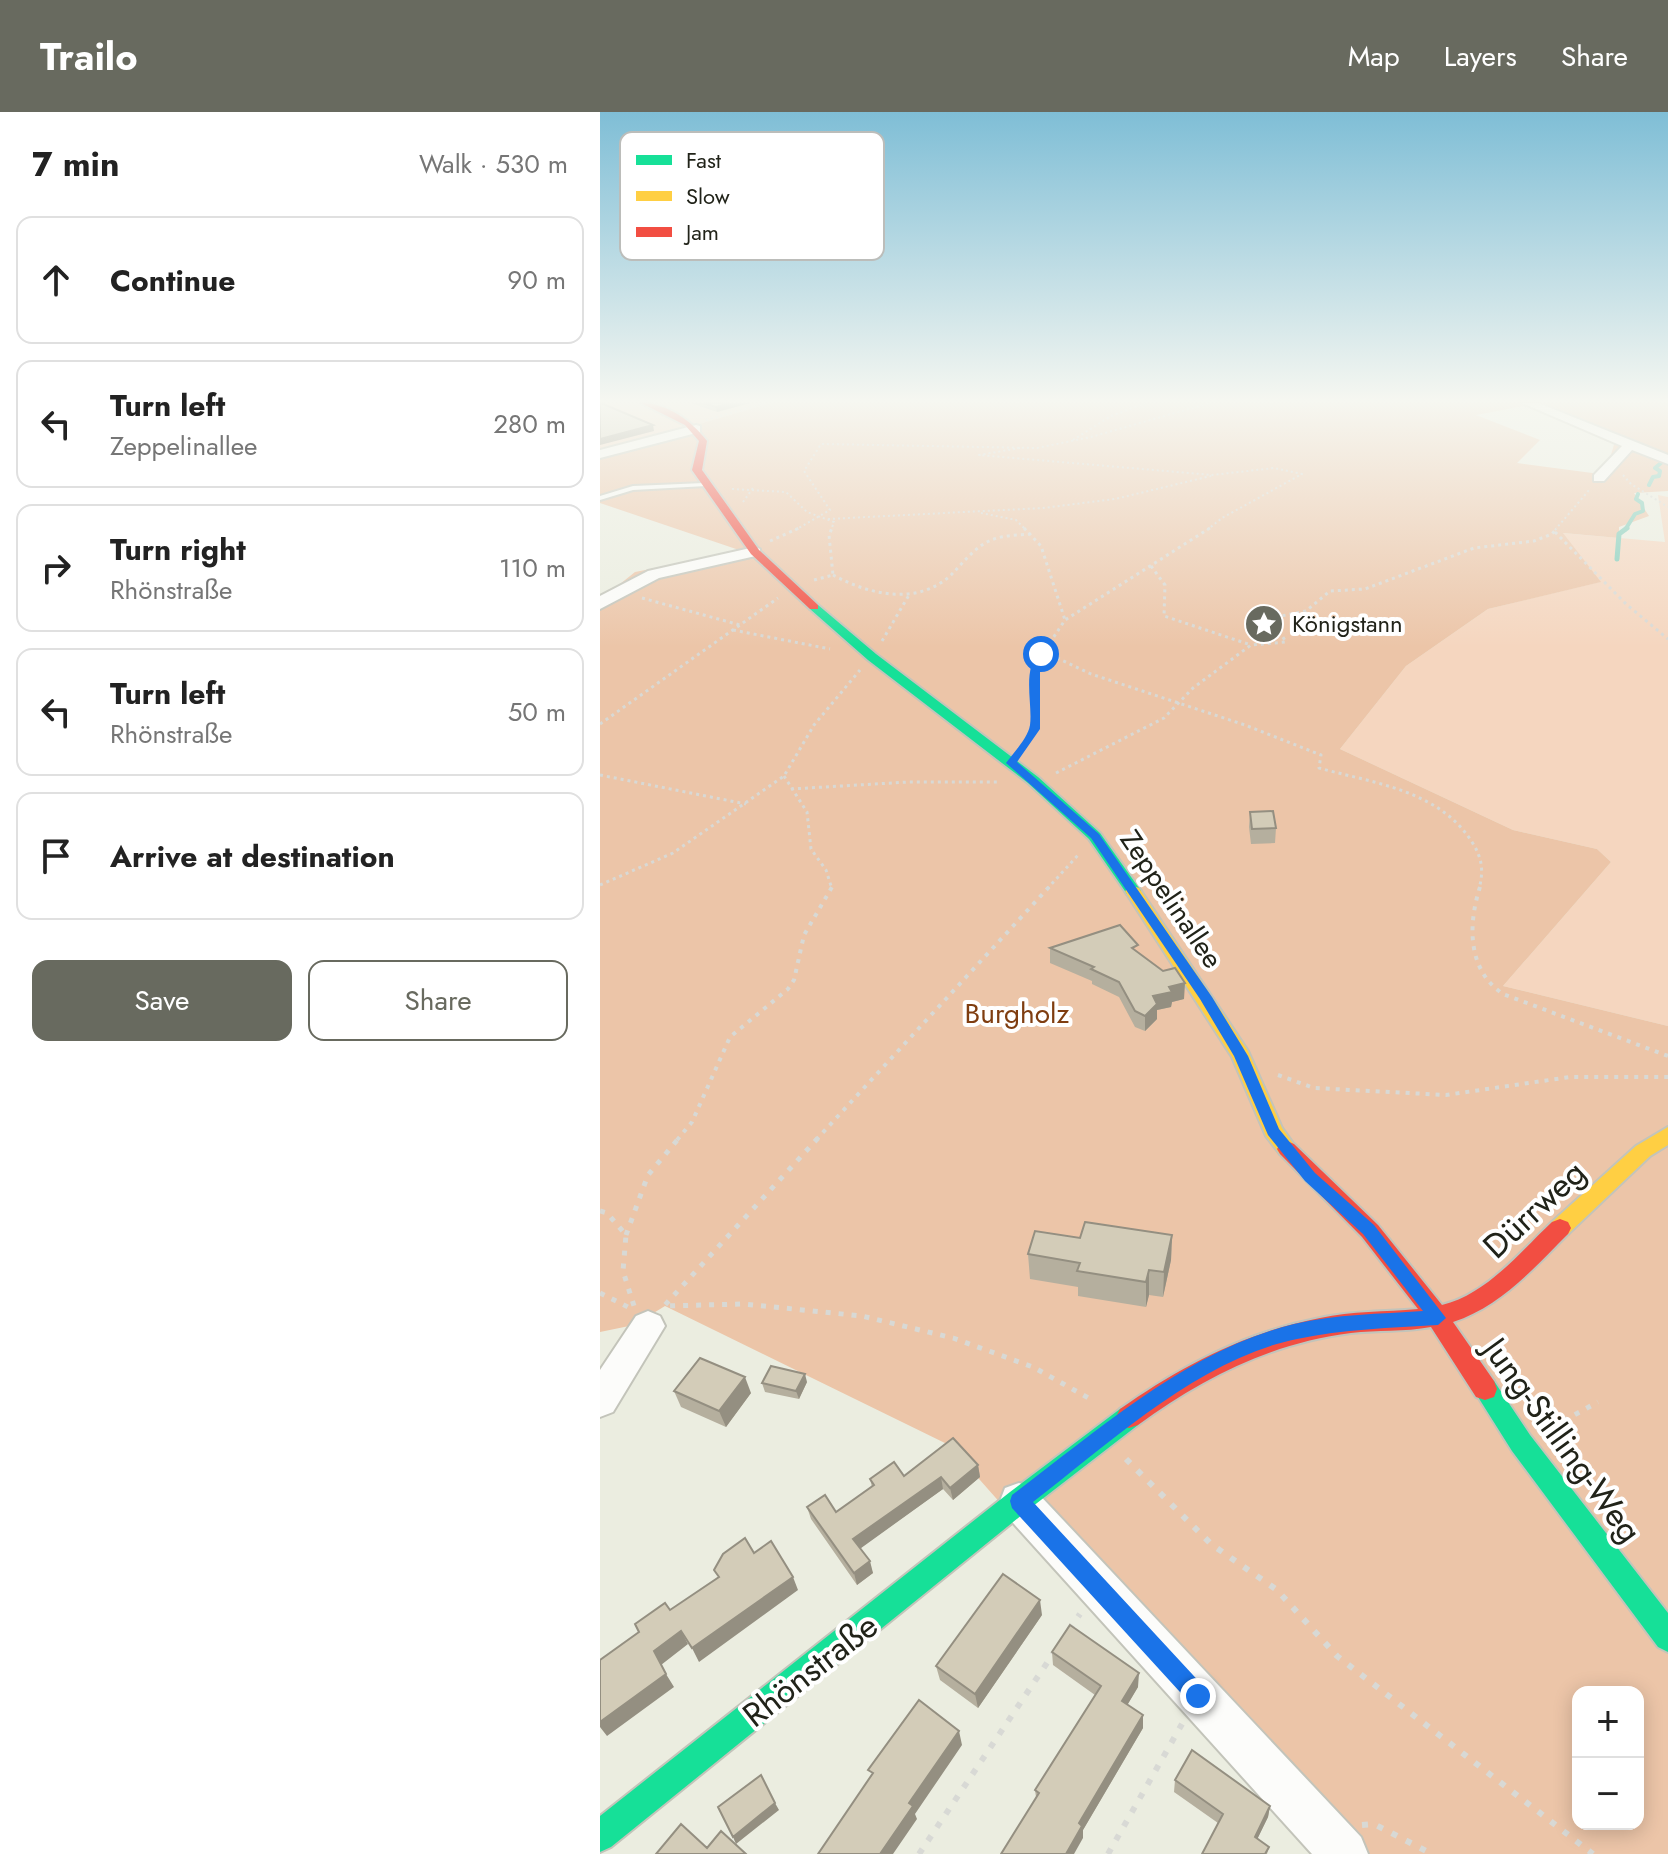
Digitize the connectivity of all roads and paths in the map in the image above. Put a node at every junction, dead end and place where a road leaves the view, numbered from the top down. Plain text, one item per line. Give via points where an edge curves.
1 (705, 484) edge
2 (813, 484) edge
3 (1174, 484) edge
4 (1283, 484) edge
5 (1593, 484) edge
6 (1631, 484) edge
7 (707, 488) junction
8 (600, 498) edge
9 (1668, 507) edge
10 (974, 512) junction
11 (817, 520) junction
12 (1555, 532) junction
13 (1032, 534) junction
14 (755, 552) junction
15 (1151, 566) junction
16 (833, 575) junction
17 (600, 582) edge
18 (791, 587) junction
19 (618, 589) junction
20 (909, 595) junction
21 (600, 604) edge
22 (1065, 620) junction
23 (740, 625) junction
24 (733, 630) junction
25 (1668, 639) edge
26 (1049, 644) junction
27 (1251, 645) junction
28 (872, 657) junction
29 (1177, 704) junction
30 (600, 724) edge
31 (1011, 763) junction
32 (600, 775) edge
33 (784, 776) junction
34 (1033, 780) junction
35 (791, 789) junction
36 (746, 804) junction
37 (1095, 836) junction
38 (600, 885) edge
39 (1241, 1056) junction
40 (1668, 1056) edge
41 (1668, 1077) edge
42 (1668, 1135) edge
43 (600, 1211) edge
44 (626, 1235) junction
45 (656, 1316) junction
46 (1438, 1318) junction
47 (600, 1401) edge
48 (1598, 1402) dead end
49 (1126, 1418) junction
50 (1103, 1436) junction
51 (1521, 1443) junction
52 (1019, 1501) junction
53 (1097, 1589) junction
54 (1668, 1637) edge
55 (1198, 1696) junction
56 (600, 1836) edge
57 (1334, 1842) edge
58 (919, 1854) edge
59 (1108, 1854) edge
60 (1432, 1854) edge
61 (1593, 1854) edge

1 - 7 street
2 - 11 path via 830,510
3 - 10 path via 1115,499
4 - 15 path
5 - 12 path
6 - 9 path
7 - 8 lane via 633,488
7 - 11 path via 786,492
7 - 14 street, Zeppelinallee
10 - 11 path
10 - 13 path via 1016,520
11 - 14 path
11 - 16 path via 834,522 829,535
12 - 25 path
12 - 27 path via 1534,541 1474,548 1365,589 1330,591 1306,611 1272,620 1286,642
13 - 20 path via 994,539 944,581
13 - 22 path via 1050,566
14 - 18 street, Zeppelinallee
14 - 19 street via 665,570
15 - 22 path
15 - 27 path via 1165,585 1164,616
16 - 18 path
16 - 20 path via 871,592
17 - 19 street
18 - 23 path
18 - 28 street, Zeppelinallee
19 - 21 street
19 - 23 path
20 - 28 path
22 - 26 path
23 - 24 path
24 - 28 path
24 - 30 path
26 - 29 path via 1066,665
26 - 31 path via 1035,669 1035,729
27 - 29 path
28 - 31 street, Zeppelinallee
28 - 33 path via 814,725
29 - 34 path via 1164,718 1115,744
29 - 40 path via 1321,755 1319,768 1425,800 1448,814 1482,864 1473,934 1489,988
31 - 34 street, Zeppelinallee
32 - 36 path
33 - 35 path
33 - 36 path
34 - 35 path
34 - 37 street, Zeppelinallee
35 - 44 path via 807,812 811,849 832,888 804,935 794,980 730,1037 692,1122 648,1175
36 - 38 path via 673,853
37 - 39 street, Zeppelinallee
37 - 45 path
39 - 41 path via 1314,1088 1371,1092 1446,1095 1570,1077
39 - 46 street, Zeppelinallee via 1273,1131 1310,1177 1369,1230
42 - 46 street, Dürrweg via 1643,1151 1493,1291
43 - 44 path
44 - 45 path via 620,1264 624,1289 634,1306
45 - 47 street
45 - 49 path via 744,1304 862,1316 953,1338 1033,1367
46 - 49 street, Rhönstraße via 1295,1332 1239,1351 1166,1389
46 - 51 street, Jung-Stilling-Weg
48 - 51 path
49 - 50 street, Rhönstraße
50 - 52 street, Rhönstraße
50 - 61 path via 1211,1544 1277,1590 1337,1656
51 - 54 street, Jung-Stilling-Weg
52 - 53 street
52 - 56 street, Rhönstraße
53 - 55 street
53 - 58 path
55 - 57 street
55 - 59 path
57 - 60 path via 1374,1824

